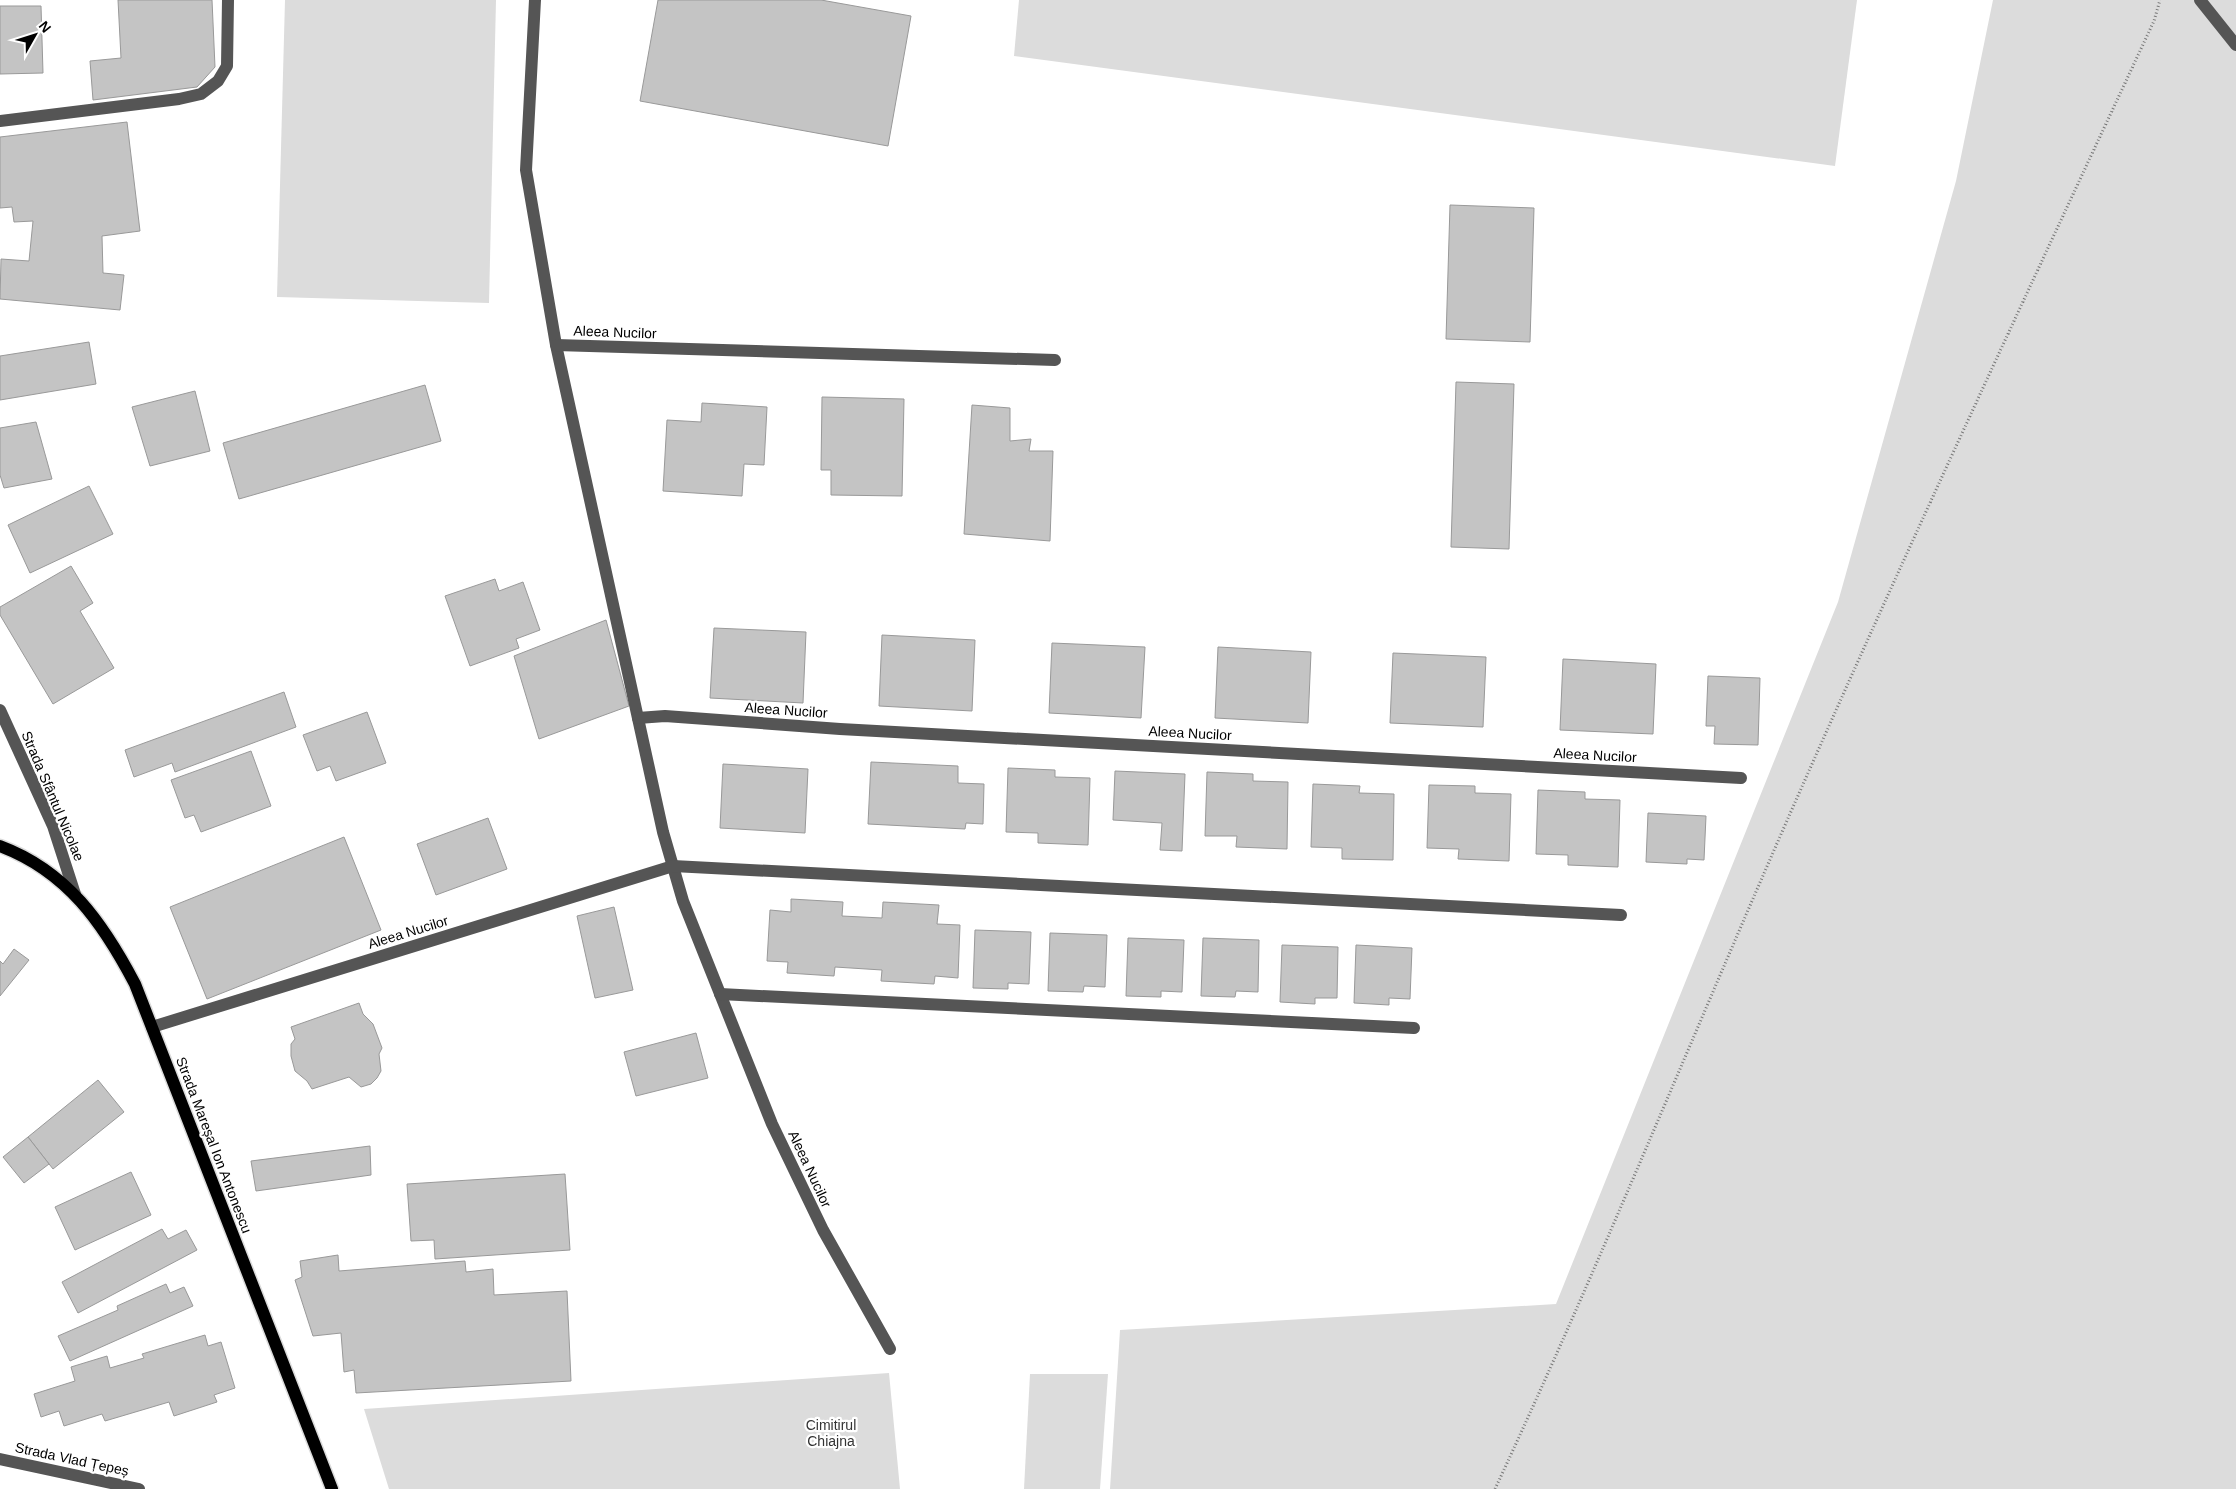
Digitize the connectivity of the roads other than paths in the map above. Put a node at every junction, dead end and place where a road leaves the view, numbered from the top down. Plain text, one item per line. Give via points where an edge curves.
1 (228, 0) edge
2 (535, 0) edge
3 (2200, 0) edge
4 (2236, 45) edge
5 (0, 121) edge
6 (556, 345) junction
7 (1055, 360) dead end
8 (0, 710) edge
9 (638, 718) junction
10 (1741, 778) dead end
11 (0, 846) edge
12 (673, 866) junction
13 (75, 894) junction
14 (1621, 915) dead end
15 (720, 994) junction
16 (152, 1027) junction
17 (1414, 1028) dead end
18 (890, 1349) dead end
19 (0, 1459) edge
20 (139, 1489) edge
21 (332, 1489) edge

1 - 5 street via 227,66 218,82 201,94
2 - 6 street via 526,170
3 - 4 street
6 - 7 street, Aleea Nucilor
6 - 9 street, Aleea Nucilor
8 - 13 street, Strada Sfântul Nicolae via 53,826
9 - 10 street, Aleea Nucilor via 665,716 859,730
9 - 12 street, Aleea Nucilor
11 - 13 main road, Strada Mareșal Ion Antonescu via 54,875
12 - 14 street, Aleea Nucilor
12 - 15 street, Aleea Nucilor via 683,901
12 - 16 street, Aleea Nucilor
13 - 16 main road, Strada Mareșal Ion Antonescu via 118,951
15 - 17 street
15 - 18 street, Aleea Nucilor via 772,1124 814,1212
16 - 21 main road, Strada Mareșal Ion Antonescu
19 - 20 street, Strada Vlad Țepeș

